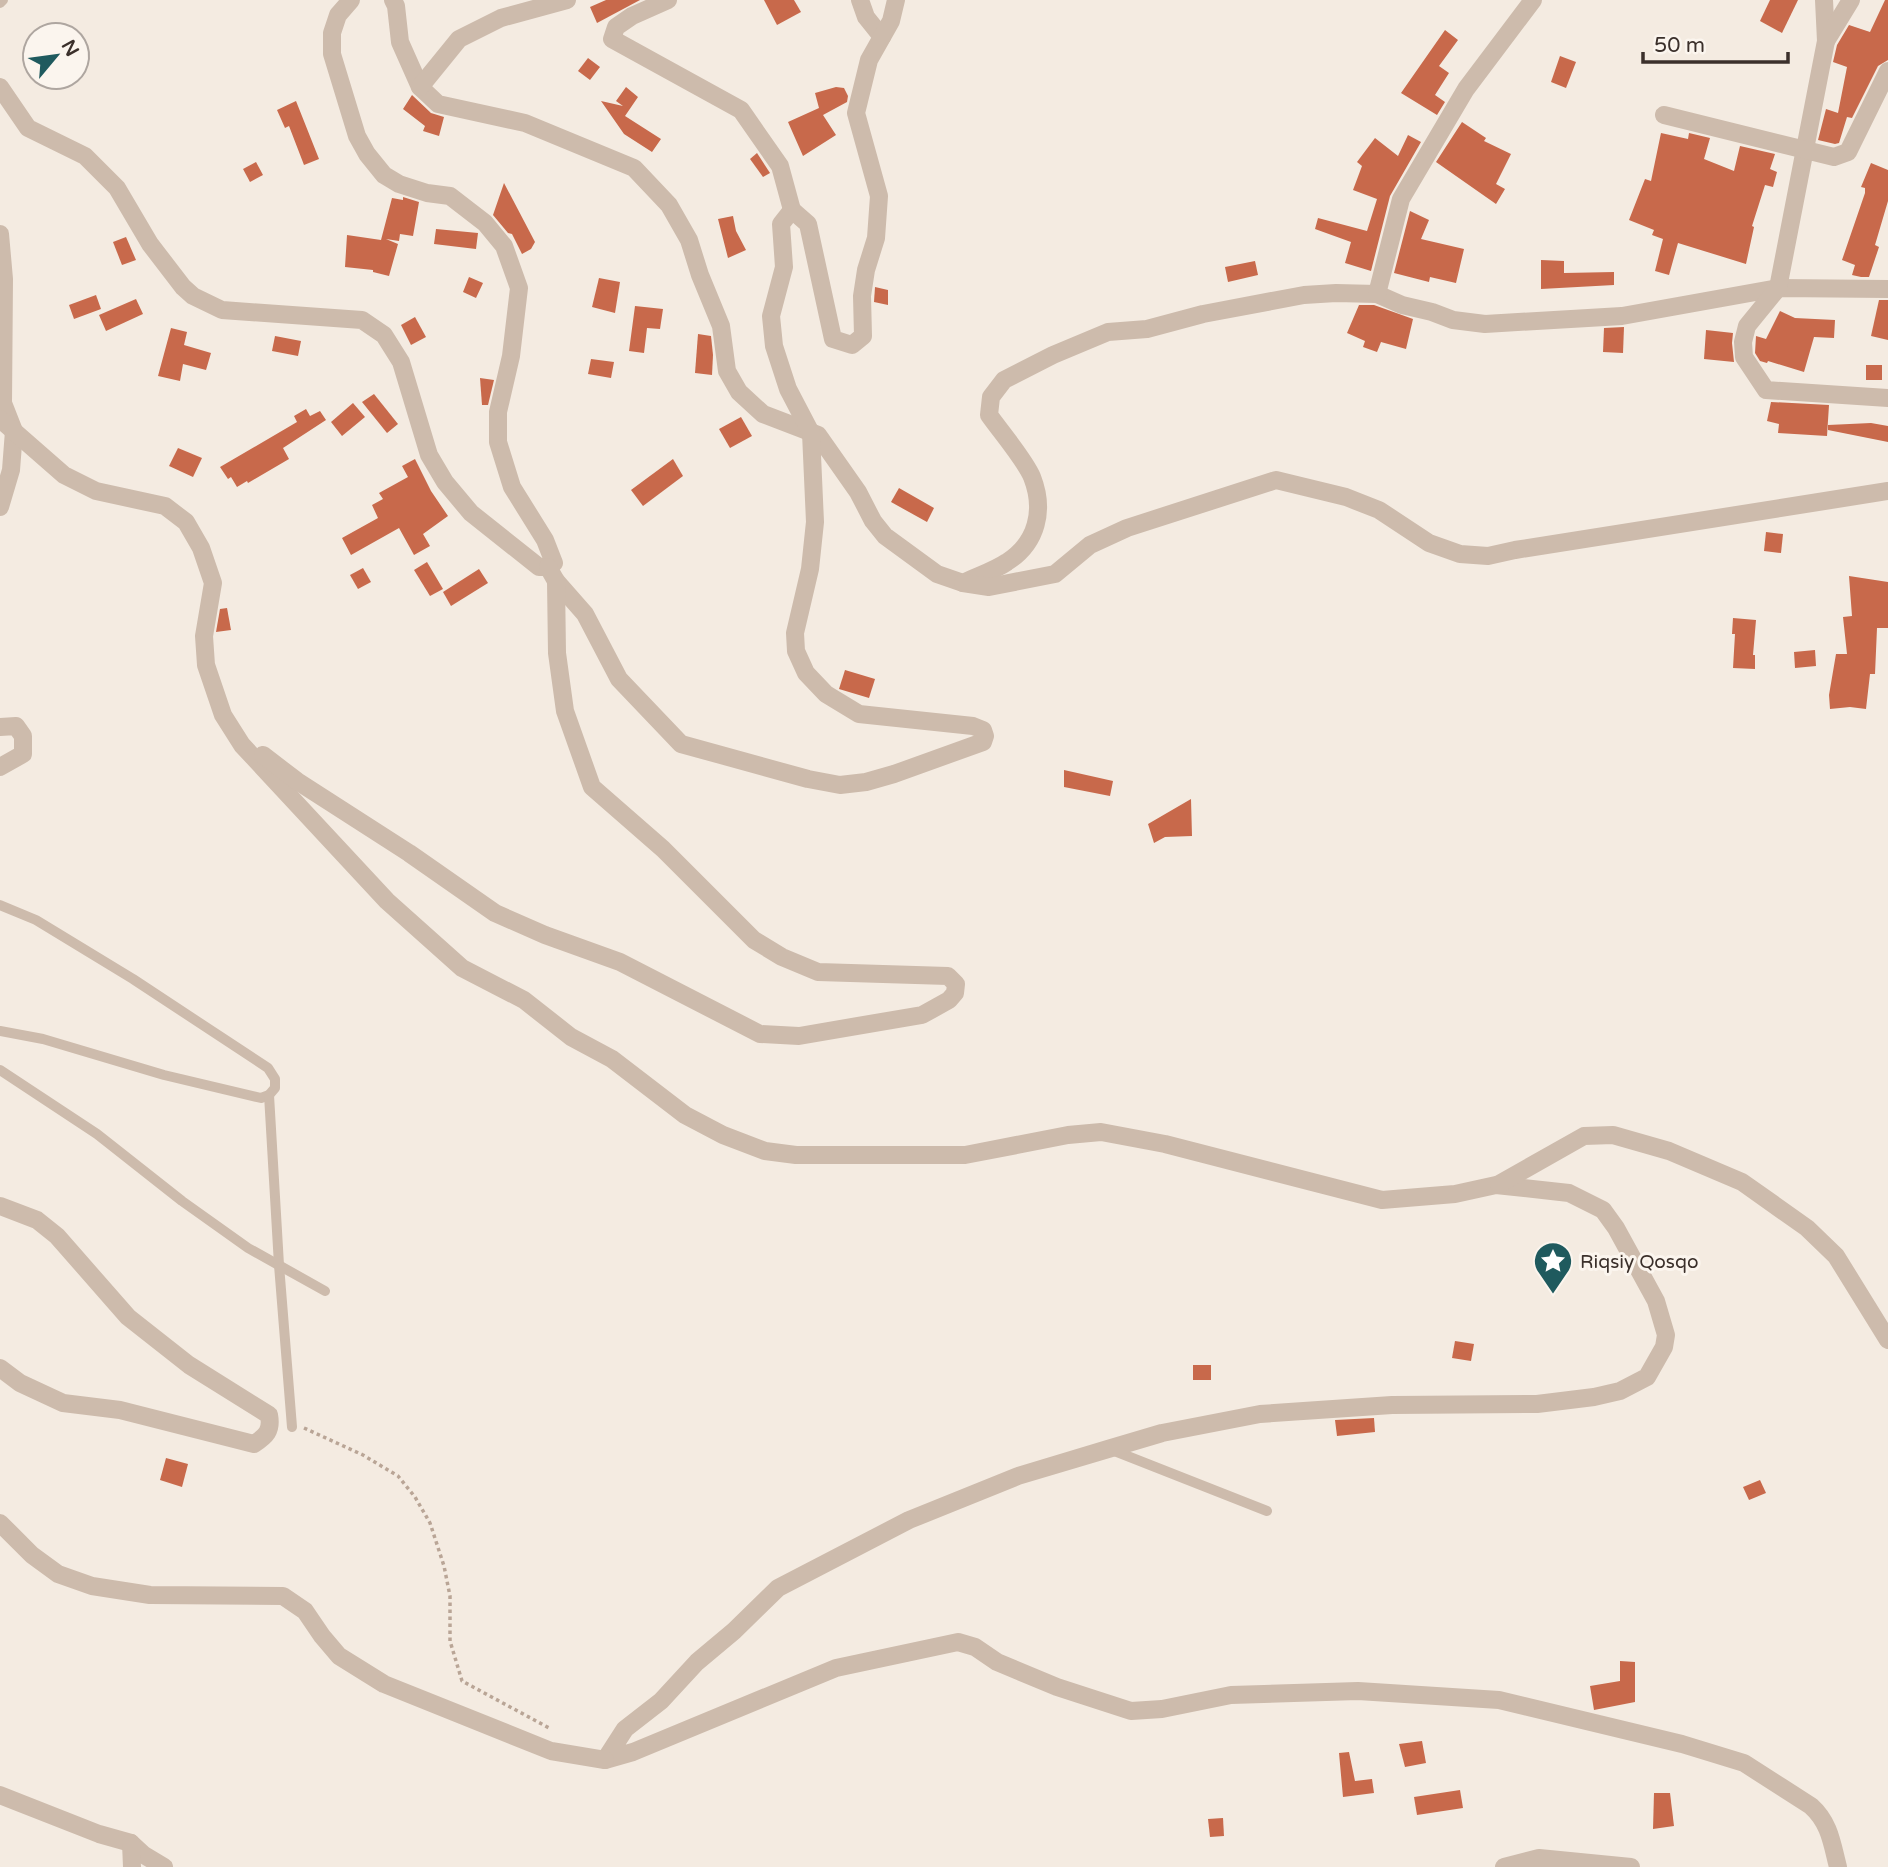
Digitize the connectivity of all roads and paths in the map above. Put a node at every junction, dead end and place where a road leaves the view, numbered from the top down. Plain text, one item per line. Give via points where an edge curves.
1 (351, 0) edge
2 (393, 0) edge
3 (567, 0) edge
4 (668, 0) edge
5 (860, 0) edge
6 (896, 0) edge
7 (1533, 0) edge
8 (1824, 0) edge
9 (1852, 0) edge
10 (882, 37) junction
11 (1826, 41) junction
12 (1888, 71) edge
13 (0, 87) edge
14 (420, 87) junction
15 (1664, 115) dead end
16 (1805, 152) junction
17 (792, 210) junction
18 (0, 234) edge
19 (1887, 286) edge
20 (1778, 288) junction
21 (1377, 294) junction
22 (1888, 398) edge
23 (0, 419) edge
24 (14, 431) junction
25 (811, 433) junction
26 (1888, 491) edge
27 (0, 507) edge
28 (552, 574) junction
29 (963, 583) junction
30 (0, 727) edge
31 (234, 733) junction
32 (0, 767) edge
33 (0, 905) edge
34 (0, 1031) edge
35 (0, 1070) edge
36 (269, 1094) junction
37 (1496, 1185) junction
38 (0, 1206) edge
39 (279, 1265) junction
40 (325, 1291) dead end
41 (1888, 1339) edge
42 (0, 1368) edge
43 (292, 1427) joint
44 (1108, 1449) junction
45 (1267, 1511) dead end
46 (0, 1523) edge
47 (557, 1732) dead end
48 (605, 1760) junction
49 (0, 1795) edge
50 (131, 1843) junction
51 (132, 1867) edge
52 (164, 1867) edge
53 (1504, 1867) edge
54 (1631, 1867) edge
55 (1838, 1867) edge

1 - 28 street via 338,15 332,54 367,154 384,175 399,184 450,196 485,223 504,246 519,288 498,412 498,442 512,486 545,540 554,563
2 - 14 street via 400,42
3 - 14 street via 500,18 459,39
4 - 17 street via 616,27 612,39 741,110 780,166
5 - 10 street via 866,17
6 - 10 street
7 - 21 street via 1466,89 1401,199
8 - 11 street
9 - 11 street
10 - 17 street via 869,60 856,113 879,196 876,239 862,296 863,336 852,345 833,339 808,224
11 - 16 street
12 - 16 street via 1848,152 1834,158
13 - 28 street via 28,128 85,156 117,188 150,244 193,296 222,310 362,320 384,335 401,362 429,454 445,482 471,513
14 - 25 street via 438,104 525,122 634,168 669,205 689,240 721,326 727,371 739,392 764,414
15 - 16 street
16 - 20 street
17 - 25 street via 781,224 784,267 771,316 784,378
18 - 24 street via 3,403
19 - 20 street
20 - 21 street via 1622,316 1485,324 1453,320
20 - 22 street via 1747,326 1743,342 1744,357 1766,390
21 - 29 street via 1304,295 1147,329 1108,332 1004,380 991,397 989,415 1032,476 1039,505 1037,525 1029,541 1008,562
23 - 24 street
24 - 27 street via 11,470
24 - 31 street via 64,475 96,491 165,506 186,522 213,583 204,636 206,665
25 - 28 street via 815,522 795,633 796,651 806,673 826,694 859,714 973,726 983,730 983,742 894,774 840,785 681,744 619,679 585,614
25 - 29 street via 818,435 885,536 937,574
26 - 29 street via 1488,556 1460,554 1429,543 1379,510 1276,480 1127,528 1090,545 1055,574 989,587
28 - 31 street via 565,711 592,786 754,940 782,957 818,972 948,976 956,984 956,993 949,1000 922,1015 799,1035 760,1034 620,961 495,913 297,781
30 - 32 street via 16,726 23,736 23,754
31 - 37 street via 387,901 462,968 524,1000 685,1115 765,1151 965,1155 1101,1132 1382,1200 1455,1194
33 - 36 lane via 36,920 268,1068 275,1079
34 - 36 lane via 248,1095 261,1098
35 - 39 lane via 97,1134 248,1248
36 - 39 lane
37 - 41 street via 1584,1136 1613,1135 1669,1151 1742,1182 1807,1228 1836,1256
37 - 44 street via 1569,1193 1603,1210 1636,1261 1656,1301 1666,1335 1647,1377 1620,1391 1566,1402 1392,1405 1260,1414 1161,1433
38 - 42 street via 37,1220 57,1236 128,1317 189,1365 269,1416 271,1425 266,1436 254,1444 120,1410 64,1403 20,1383
39 - 40 lane
39 - 43 lane
43 - 47 path via 310,1429 398,1476 430,1523 444,1566 450,1596 450,1641 462,1681
44 - 45 lane
44 - 48 street via 1018,1476 909,1520 778,1588 661,1701 625,1729
46 - 48 street via 58,1574 92,1586 150,1595 283,1596 305,1611 339,1656 384,1684 551,1751
48 - 55 street via 836,1668 958,1642 1057,1687 1131,1711 1231,1695 1358,1691 1499,1700 1682,1744 1744,1763 1811,1806 1829,1830
49 - 50 street
50 - 51 street
50 - 52 street
53 - 54 street via 1539,1858

